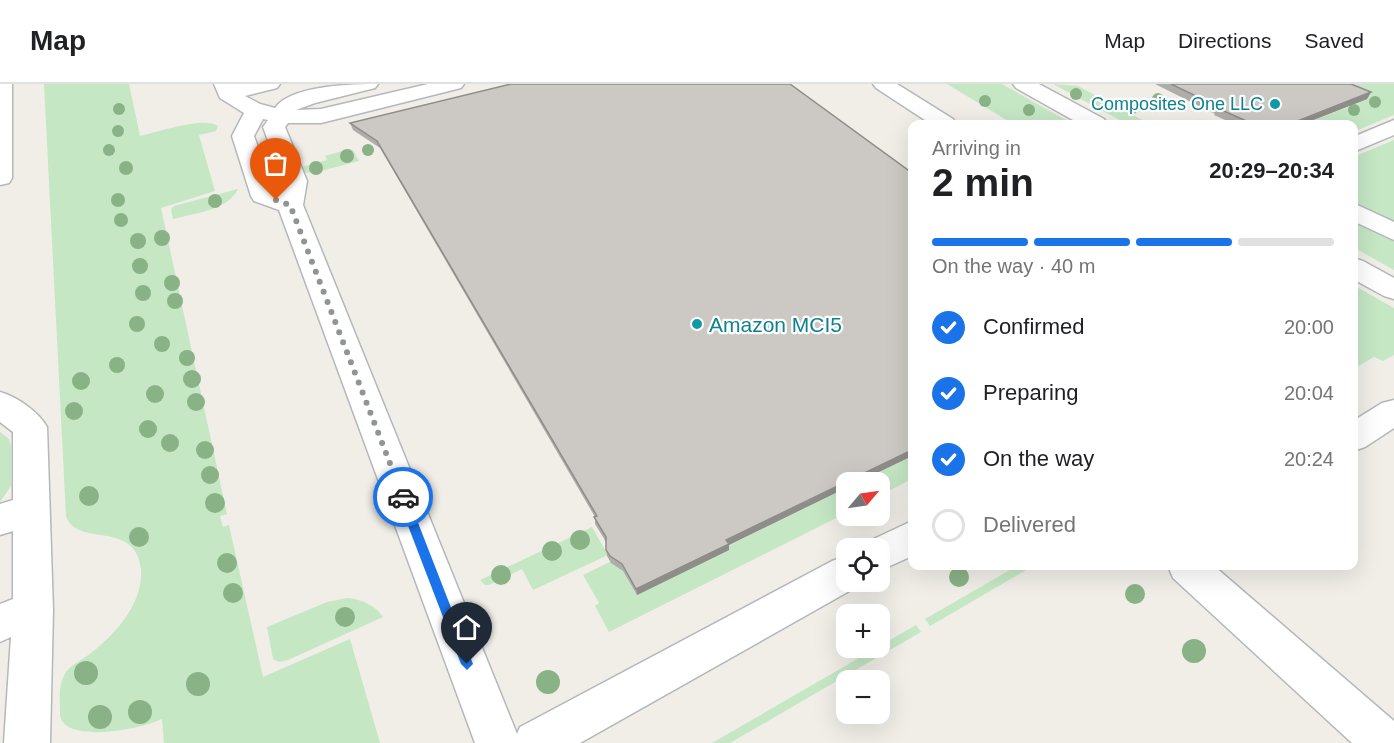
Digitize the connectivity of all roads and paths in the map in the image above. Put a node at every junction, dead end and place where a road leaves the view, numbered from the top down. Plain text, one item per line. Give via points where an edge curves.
1 (2, 84) edge
2 (270, 84) edge
3 (368, 84) edge
4 (454, 84) edge
5 (883, 84) edge
6 (1023, 84) edge
7 (226, 89) edge
8 (256, 111) junction
9 (281, 114) junction
10 (939, 120) edge
11 (1089, 120) edge
12 (1394, 127) edge
13 (1358, 143) edge
14 (0, 178) edge
15 (290, 205) junction
16 (1358, 214) edge
17 (1394, 232) edge
18 (1358, 270) edge
19 (1394, 290) edge
20 (0, 404) edge
21 (1394, 412) edge
22 (1358, 435) edge
23 (15, 515) edge
24 (908, 539) edge
25 (890, 549) edge
26 (1190, 570) edge
27 (836, 578) edge
28 (16, 616) edge
29 (27, 743) edge
30 (498, 743) edge
31 (536, 743) edge
32 (1385, 743) edge

1 - 14 street
2 - 7 street
3 - 9 street via 308,98 288,105
4 - 9 street via 321,116
5 - 10 street
6 - 11 street
7 - 8 street
8 - 9 street
8 - 15 street via 243,136 256,180 263,196
9 - 15 street via 274,127 295,181
12 - 13 street
15 - 30 street
16 - 17 street
18 - 19 street
20 - 23 street via 30,427
21 - 22 street
23 - 28 street
24 - 25 street
26 - 32 street
27 - 31 street
28 - 29 street

